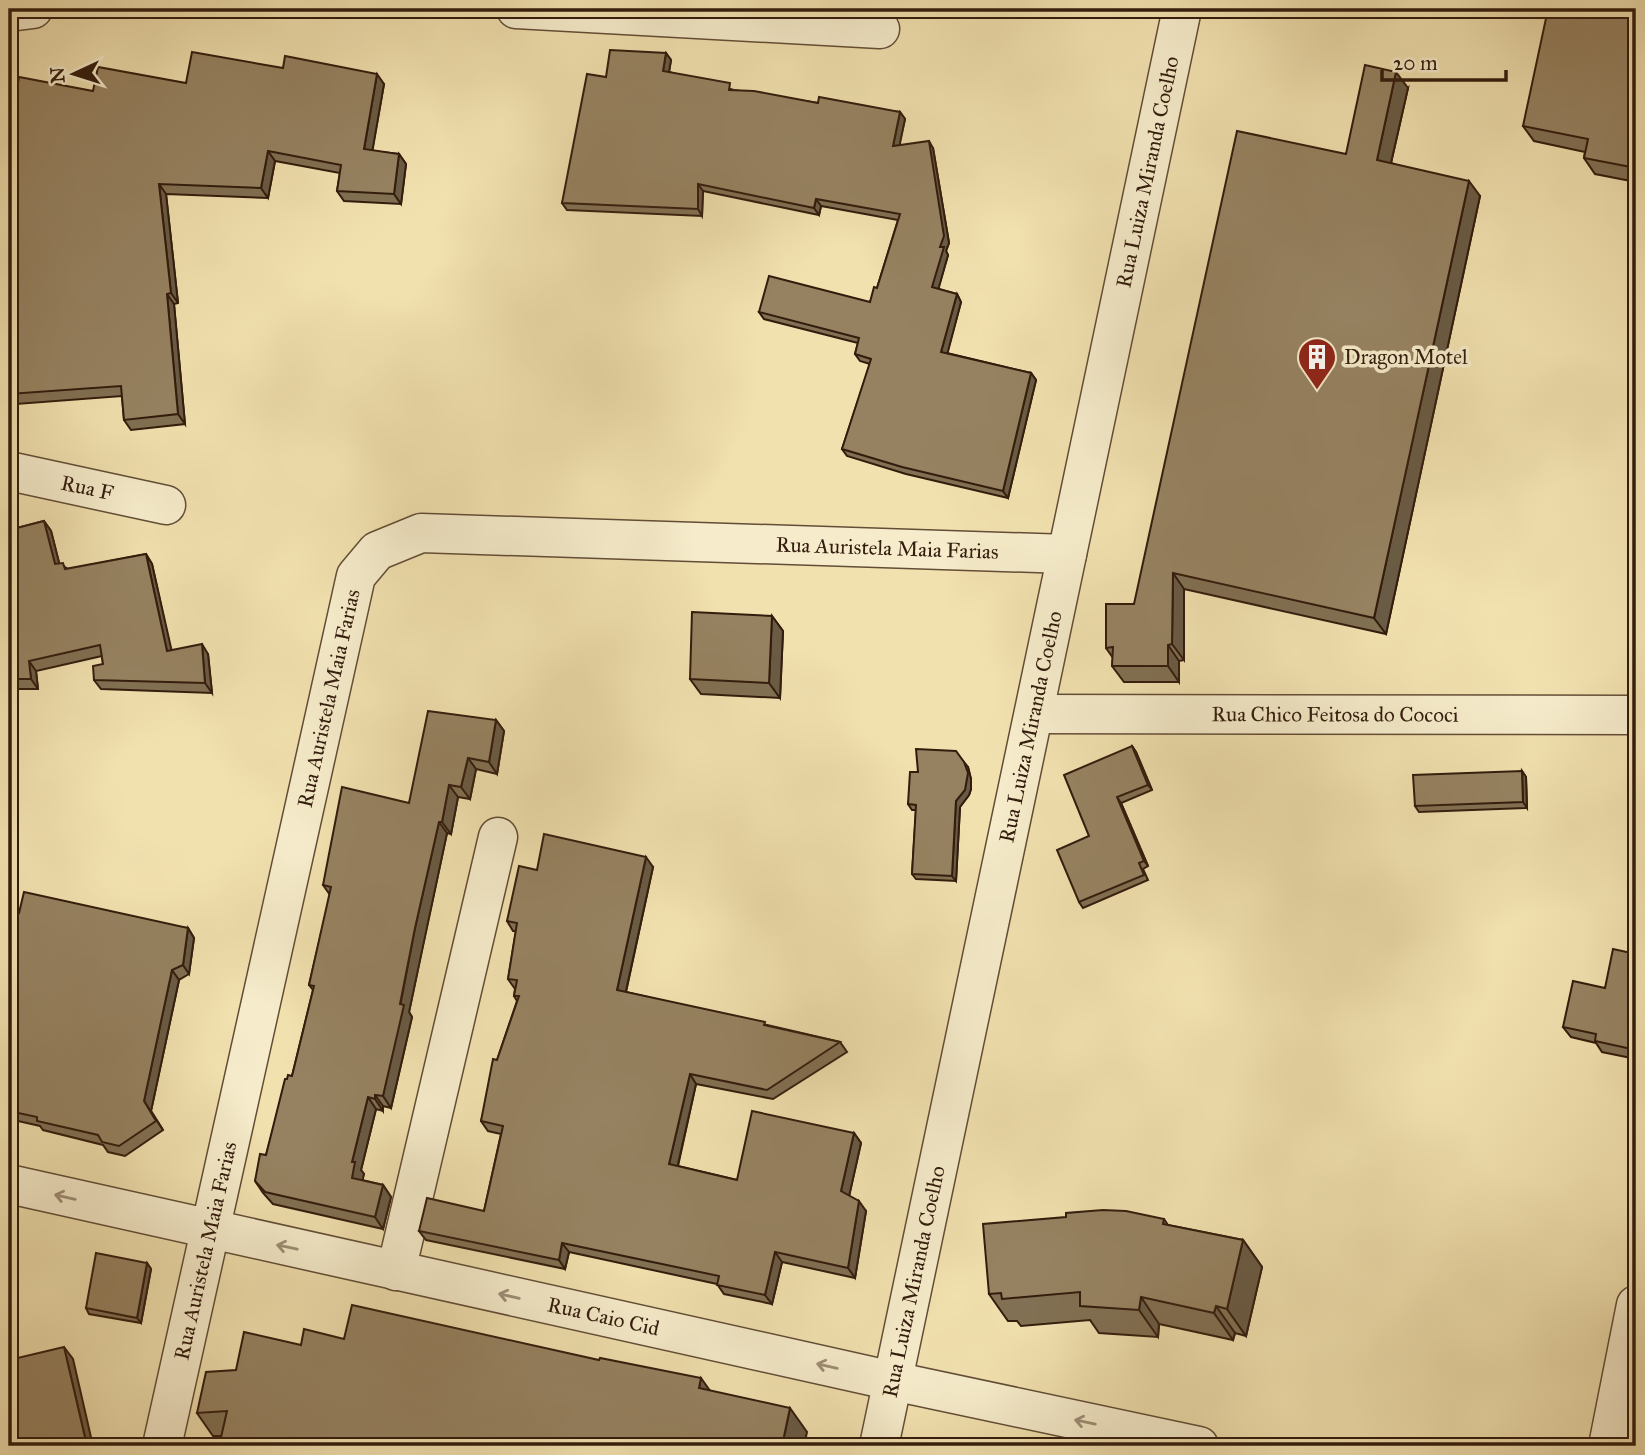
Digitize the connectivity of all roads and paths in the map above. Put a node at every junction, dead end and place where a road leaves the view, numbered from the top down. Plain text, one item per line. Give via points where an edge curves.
1 (33, 9) edge
2 (539, 9) edge
3 (1182, 9) edge
4 (9, 12) edge
5 (880, 29) dead end
6 (9, 471) edge
7 (166, 505) dead end
8 (1067, 554) junction
9 (1034, 714) junction
10 (1636, 715) edge
11 (498, 837) dead end
12 (9, 1184) edge
13 (210, 1230) junction
14 (396, 1271) junction
15 (1636, 1305) edge
16 (893, 1381) junction
17 (162, 1446) edge
18 (879, 1446) edge
19 (1199, 1446) edge
20 (1608, 1446) edge

1 - 4 street
2 - 5 street
3 - 8 street, Rua Luiza Miranda Coelho
6 - 7 street, Rua F
8 - 9 street, Rua Luiza Miranda Coelho
8 - 13 street, Rua Auristela Maia Farias via 421,533 377,551 356,576
9 - 10 street, Rua Chico Feitosa do Cococi
9 - 16 street, Rua Luiza Miranda Coelho
11 - 14 street
13 -> 12 street, Rua Caio Cid
14 -> 13 street, Rua Caio Cid
13 - 17 street, Rua Auristela Maia Farias
16 -> 14 street, Rua Caio Cid
15 - 20 street
16 - 18 street, Rua Luiza Miranda Coelho
19 -> 16 street, Rua Caio Cid

